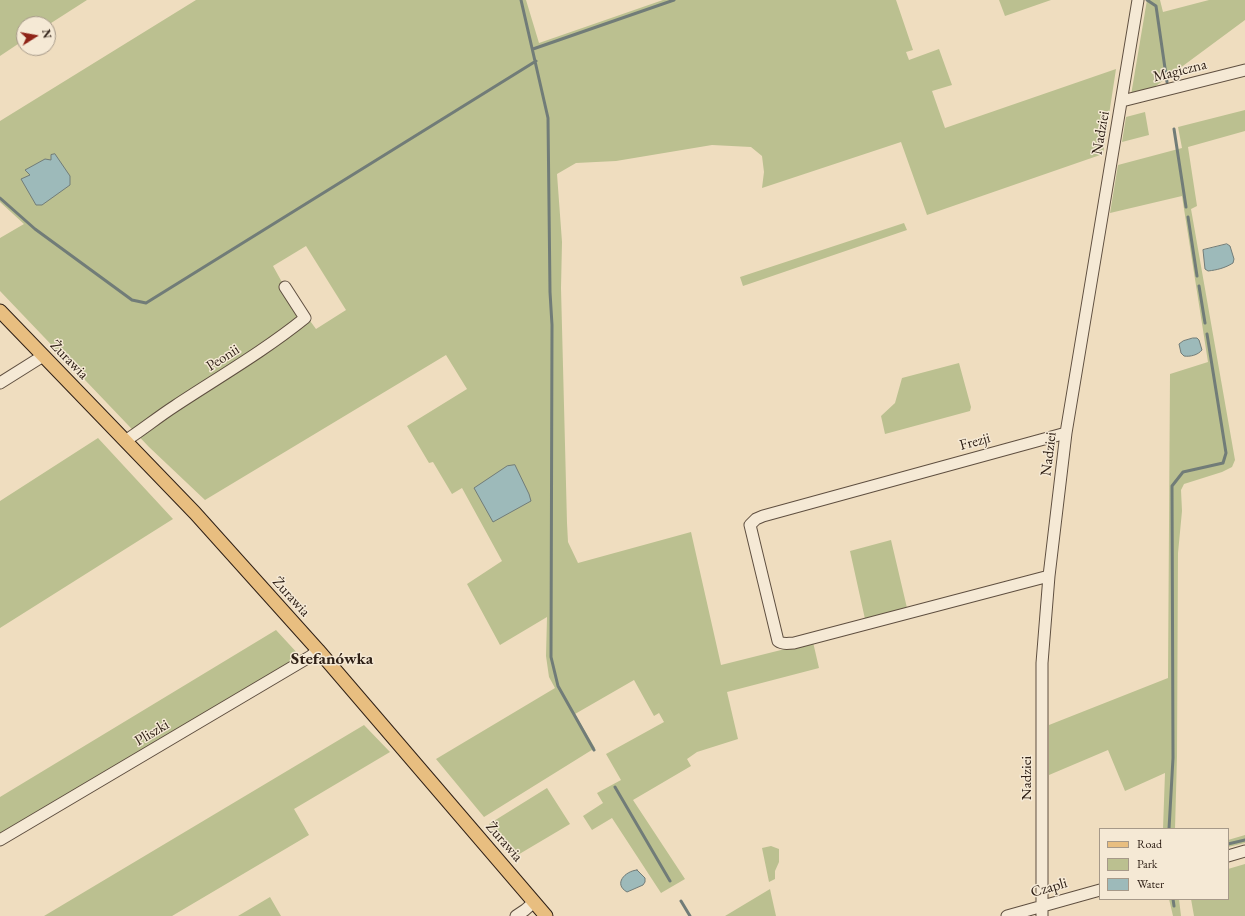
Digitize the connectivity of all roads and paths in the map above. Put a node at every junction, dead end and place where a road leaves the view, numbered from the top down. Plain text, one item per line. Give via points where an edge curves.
1 (1138, 0) edge
2 (1245, 70) edge
3 (1122, 101) junction
4 (285, 287) dead end
5 (0, 311) edge
6 (43, 356) junction
7 (0, 383) edge
8 (1066, 433) junction
9 (125, 442) junction
10 (1049, 576) junction
11 (318, 650) junction
12 (0, 840) edge
13 (1245, 851) edge
14 (1229, 856) edge
15 (1099, 890) edge
16 (534, 902) junction
17 (1042, 910) edge
18 (516, 916) edge
19 (546, 916) edge
20 (1007, 916) edge

1 - 3 street, Nadziei
2 - 3 street, Magiczna
3 - 8 street, Nadziei
4 - 9 street, Peonii via 305,318
5 - 6 main road, Żurawia
6 - 7 street
6 - 9 main road, Żurawia
8 - 10 street, Nadziei
8 - 10 street, Frezji via 763,516 750,525 778,641 781,643 794,643
9 - 11 main road, Żurawia via 195,513
10 - 17 street, Nadziei via 1042,663
11 - 12 street, Pliszki
11 - 16 main road, Żurawia
13 - 14 street
15 - 17 street, Czapli
16 - 18 street
16 - 19 main road, Żurawia
17 - 20 street, Czapli

